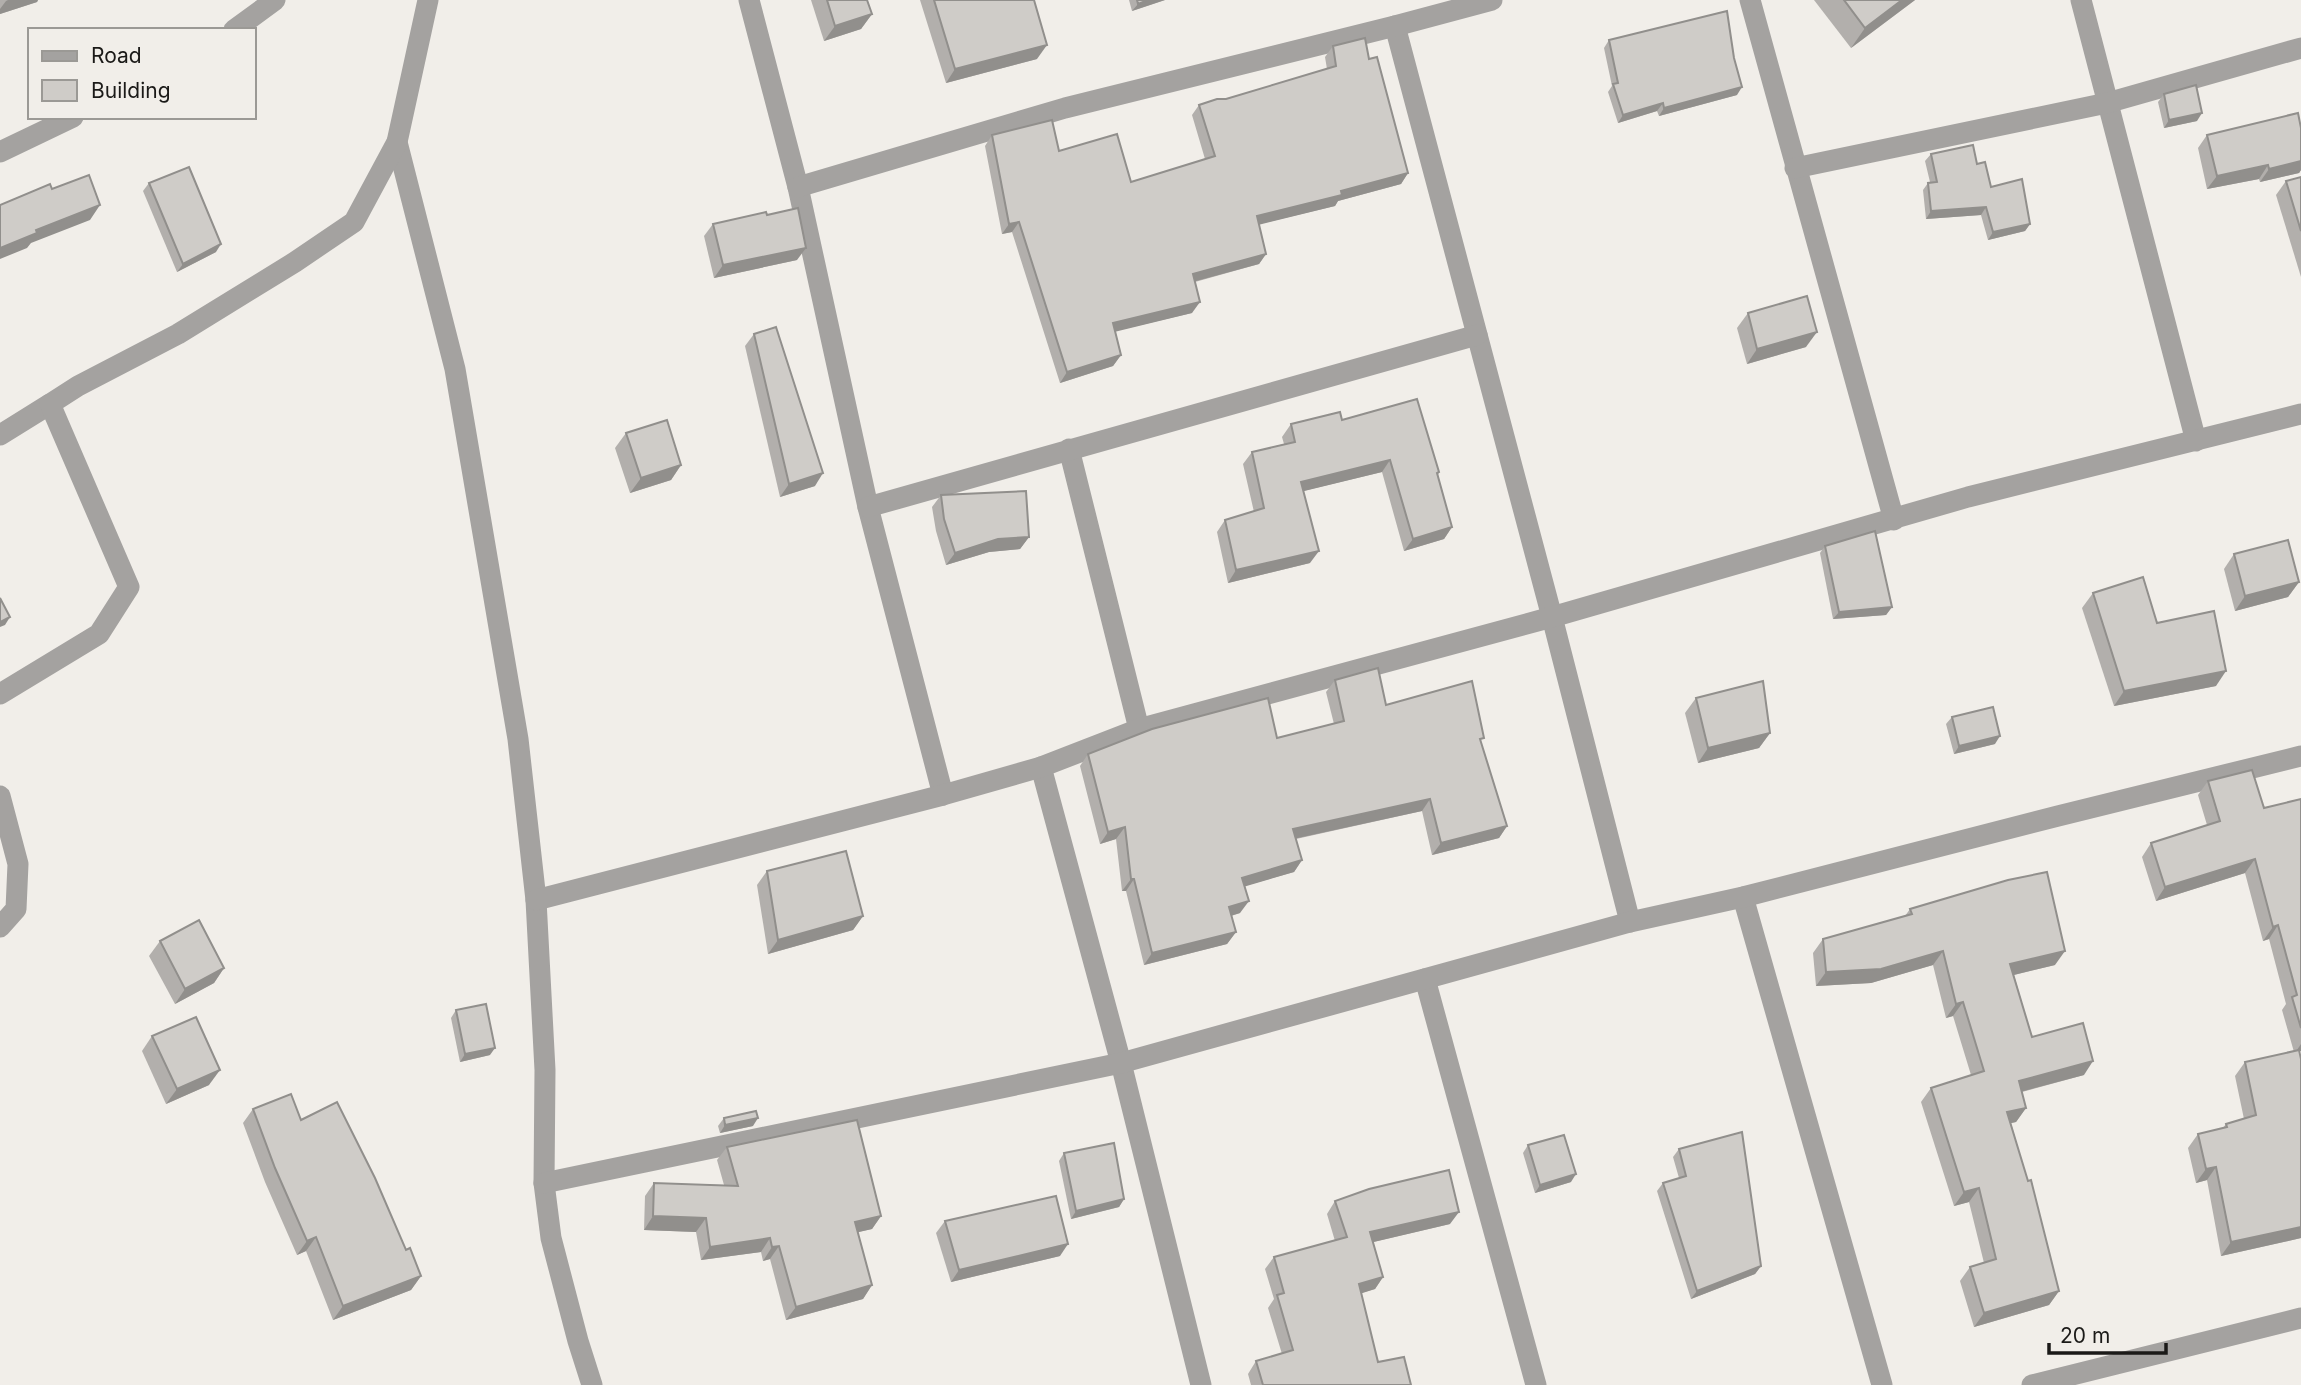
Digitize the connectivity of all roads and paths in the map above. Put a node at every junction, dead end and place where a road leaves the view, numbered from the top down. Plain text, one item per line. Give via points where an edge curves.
1 (275, 0) edge
2 (428, 0) edge
3 (749, 0) edge
4 (1492, 0) edge
5 (1750, 0) edge
6 (2081, 0) edge
7 (1395, 26) junction
8 (237, 28) edge
9 (2301, 48) edge
10 (2107, 103) junction
11 (69, 119) edge
12 (397, 142) junction
13 (0, 152) edge
14 (1795, 169) junction
15 (798, 187) junction
16 (1477, 335) junction
17 (50, 404) junction
18 (2301, 414) edge
19 (0, 435) edge
20 (2196, 441) junction
21 (1069, 449) junction
22 (868, 507) junction
23 (1894, 520) junction
24 (1552, 617) junction
25 (0, 694) edge
26 (1139, 729) junction
27 (2301, 756) edge
28 (1041, 767) junction
29 (943, 795) junction
30 (0, 796) edge
31 (1744, 897) junction
32 (536, 900) junction
33 (1630, 922) junction
34 (0, 927) edge
35 (1425, 979) junction
36 (1121, 1063) junction
37 (544, 1184) junction
38 (2301, 1318) edge
39 (592, 1385) edge
40 (1201, 1385) edge
41 (1535, 1385) edge
42 (1882, 1385) edge
43 (2032, 1385) edge

1 - 8 street
2 - 12 street
3 - 15 street
4 - 7 street
5 - 14 street
6 - 10 street
7 - 15 street via 1065,107
7 - 16 street
9 - 10 street
10 - 14 street
10 - 20 street
11 - 13 street
12 - 17 street via 354,222 178,334
12 - 32 street via 455,369 518,739
14 - 23 street
15 - 22 street
16 - 21 street
16 - 24 street
17 - 19 street
17 - 25 street via 130,587 99,634
18 - 20 street
20 - 23 street via 1968,497
21 - 22 street
21 - 26 street
22 - 29 street
23 - 24 street
24 - 26 street
24 - 33 street
26 - 28 street
27 - 31 street
28 - 29 street
28 - 36 street
29 - 32 street
30 - 34 street via 18,864 16,909
31 - 33 street
31 - 42 street
32 - 37 street via 545,1069
33 - 35 street
35 - 36 street
35 - 41 street
36 - 37 street
36 - 40 street
37 - 39 street via 551,1238
38 - 43 street

